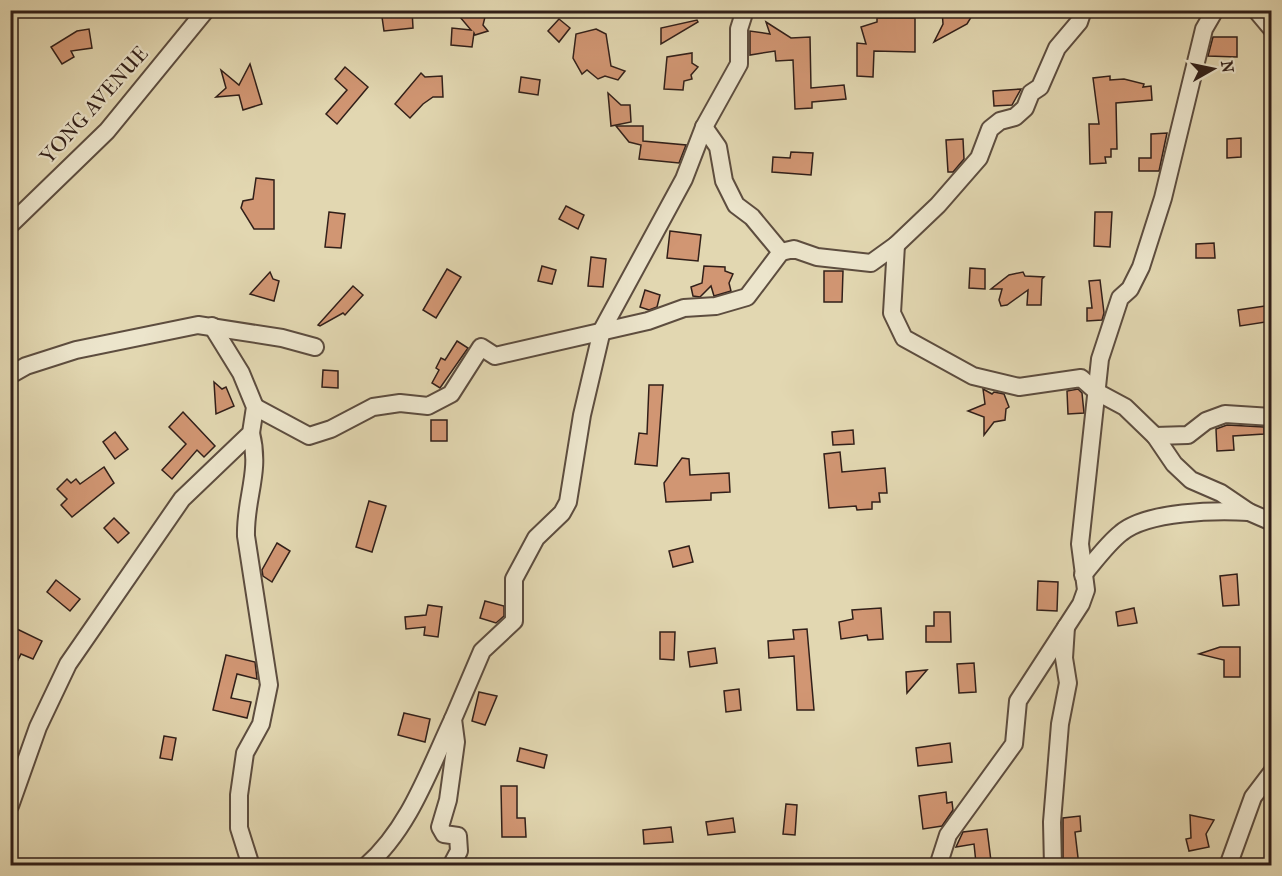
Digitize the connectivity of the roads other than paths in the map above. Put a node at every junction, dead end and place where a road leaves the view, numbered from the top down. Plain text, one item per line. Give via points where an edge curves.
1 (206, 10) edge
2 (745, 10) edge
3 (1083, 10) edge
4 (1215, 10) edge
5 (1256, 10) edge
6 (1272, 29) edge
7 (704, 127) junction
8 (10, 225) edge
9 (896, 245) junction
10 (781, 252) junction
11 (212, 326) junction
12 (602, 330) junction
13 (315, 347) dead end
14 (10, 375) edge
15 (1096, 392) junction
16 (255, 407) junction
17 (1272, 417) edge
18 (251, 433) junction
19 (1155, 436) junction
20 (1250, 512) junction
21 (1272, 522) edge
22 (1083, 575) junction
23 (1066, 626) junction
24 (453, 719) junction
25 (1272, 772) edge
26 (10, 806) edge
27 (251, 866) edge
28 (366, 866) edge
29 (451, 866) edge
30 (938, 866) edge
31 (1053, 866) edge
32 (1228, 866) edge

1 - 8 street, YONG AVENUE via 107,131
2 - 7 street via 739,29 739,64
3 - 9 street via 1079,22 1057,48 1040,87 1031,93 1025,108 990,129 974,163
4 - 15 street via 1204,29 1172,166 1141,267 1130,289 1120,298 1100,359
5 - 6 street
7 - 10 street via 718,147 724,181 736,205 752,217
7 - 12 street via 684,179
9 - 10 street via 871,263 817,257 794,249
9 - 15 street via 892,313 904,338 973,376 1019,387 1081,378
10 - 12 street via 747,297 716,306 684,308 648,321
11 - 13 street
11 - 14 street via 198,324 76,350
11 - 16 street via 241,373
12 - 16 street via 495,356 481,347 452,394 428,406 400,403 373,407 309,436
12 - 24 street via 568,502 536,538 514,579 514,621 482,651
15 - 19 street via 1125,407
15 - 22 street via 1080,544
16 - 18 street
17 - 19 street via 1225,414 1206,421 1188,435
18 - 26 street via 182,499 68,664 38,727
18 - 27 street via 256,455 245,516 246,536 269,685 261,724 244,753 239,795 239,828
19 - 20 street via 1174,464 1191,480
20 - 21 street
20 - 22 street via 1147,519 1122,532
22 - 23 street via 1086,590
23 - 30 street via 1018,700 1014,744 948,835
23 - 31 street via 1064,658 1068,683 1060,724 1052,822
24 - 28 street via 401,826
24 - 29 street via 456,742 440,827 444,834 458,836 459,851
25 - 32 street via 1253,797

